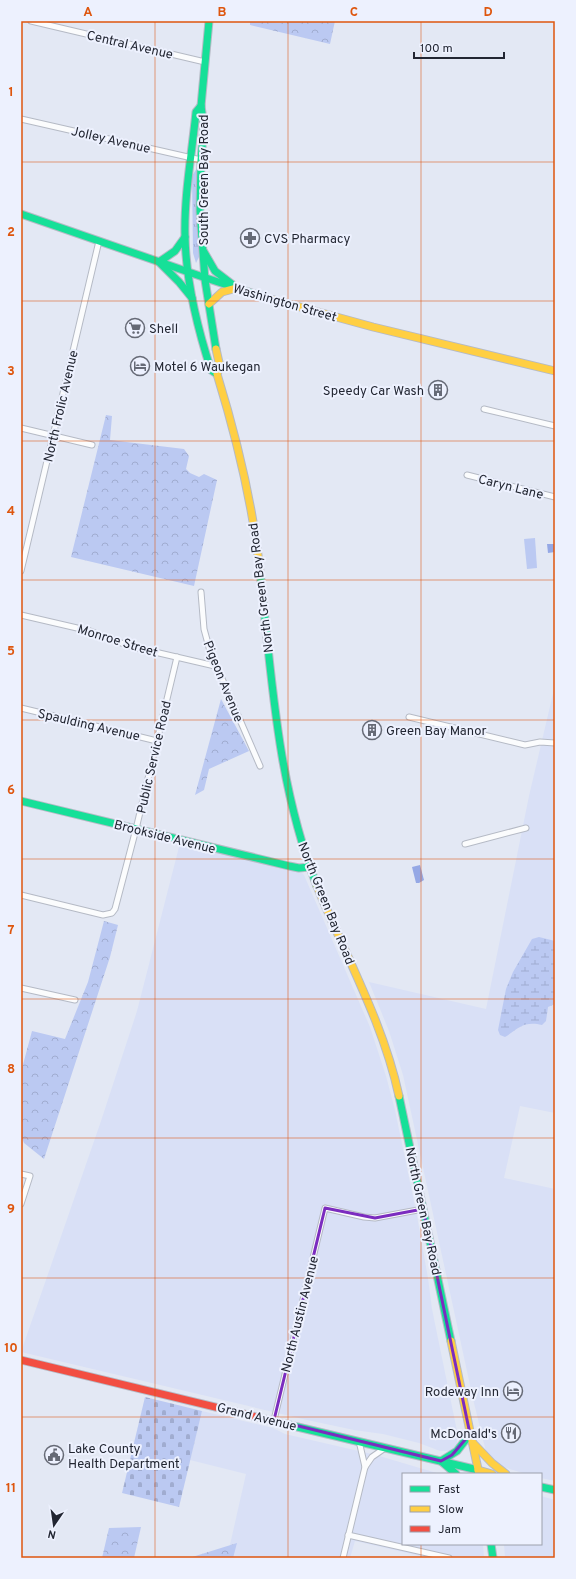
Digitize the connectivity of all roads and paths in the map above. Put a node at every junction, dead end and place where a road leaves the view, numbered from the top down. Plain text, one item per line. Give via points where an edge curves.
1 (31, 21) edge
2 (209, 21) edge
3 (205, 62) junction
4 (201, 106) junction
5 (21, 119) edge
6 (191, 158) junction
7 (201, 160) junction
8 (21, 215) edge
9 (185, 238) junction
10 (99, 241) junction
11 (203, 248) junction
12 (159, 262) junction
13 (189, 273) junction
14 (206, 279) junction
15 (237, 288) junction
16 (192, 300) junction
17 (209, 304) junction
18 (555, 371) edge
19 (217, 374) junction
20 (484, 409) dead end
21 (555, 426) edge
22 (21, 428) edge
23 (53, 435) junction
24 (92, 445) dead end
25 (467, 475) dead end
26 (555, 497) edge
27 (21, 571) edge
28 (200, 592) dead end
29 (21, 615) edge
30 (176, 657) junction
31 (215, 666) junction
32 (21, 708) edge
33 (409, 717) dead end
34 (157, 740) junction
35 (555, 742) edge
36 (260, 766) dead end
37 (21, 801) edge
38 (136, 828) junction
39 (526, 828) dead end
40 (465, 844) dead end
41 (310, 867) junction
42 (21, 895) edge
43 (21, 988) edge
44 (74, 1000) dead end
45 (21, 1174) edge
46 (21, 1204) edge
47 (423, 1209) junction
48 (21, 1360) edge
49 (274, 1420) junction
50 (470, 1434) junction
51 (359, 1441) junction
52 (472, 1442) junction
53 (385, 1448) junction
54 (440, 1461) junction
55 (365, 1467) junction
56 (478, 1472) edge
57 (455, 1473) edge
58 (505, 1473) edge
59 (542, 1486) edge
60 (555, 1490) edge
61 (348, 1535) junction
62 (491, 1545) edge
63 (343, 1558) edge
64 (449, 1558) edge
65 (493, 1558) edge

1 - 3 street, Central Avenue
2 - 3 main road, South Green Bay Road
3 - 4 main road, South Green Bay Road
4 - 6 main road, South Green Bay Road via 196,112
4 - 7 main road, South Green Bay Road via 204,113
5 - 6 street, Jolley Avenue
6 - 7 street, Jolley Avenue
6 - 9 main road, South Green Bay Road
7 - 11 main road, South Green Bay Road
8 - 10 main road, Washington Street
9 - 12 main road via 175,251
9 - 13 main road, South Green Bay Road
10 - 12 main road, Washington Street
10 - 23 street, North Frolic Avenue
11 - 14 main road, South Green Bay Road
11 - 15 main road via 216,270
12 - 13 main road, Washington Street
12 - 16 main road
13 - 14 main road, Washington Street
13 - 16 main road, South Green Bay Road
14 - 15 main road, Washington Street
14 - 17 main road, North Green Bay Road
15 - 17 main road via 222,292
15 - 18 main road, Washington Street via 310,311
16 - 19 main road, South Green Bay Road via 211,370
17 - 19 main road, North Green Bay Road via 220,367
19 - 41 main road, North Green Bay Road via 242,465 255,533 279,748 291,803
20 - 21 street
22 - 23 street
23 - 24 street
23 - 27 street, North Frolic Avenue
25 - 26 street, Caryn Lane
28 - 31 street, Pigeon Avenue via 204,629
29 - 30 street, Monroe Street via 90,631 129,646
30 - 31 street, Monroe Street
30 - 34 street, Public Service Road
31 - 36 street, Pigeon Avenue
32 - 34 street, Spaulding Avenue
33 - 35 street via 525,745
34 - 38 street, Public Service Road
37 - 38 main road, Brookside Avenue
38 - 41 main road, Brookside Avenue via 299,868
38 - 42 street, Public Service Road via 115,909 109,914 99,914
39 - 40 street
41 - 47 main road, North Green Bay Road via 371,1007 386,1048 399,1093
43 - 44 street
45 - 46 street via 30,1176
47 - 49 street, North Austin Avenue via 364,1218 325,1208
47 - 50 main road, North Green Bay Road
48 - 49 main road, Grand Avenue
49 - 51 main road, Grand Avenue
50 - 52 main road, North Green Bay Road
50 - 54 main road via 457,1451
51 - 53 main road, Grand Avenue
51 - 55 street
52 - 56 main road, North Green Bay Road
52 - 58 main road
53 - 54 main road, Grand Avenue
53 - 55 street via 372,1457
54 - 56 main road, Grand Avenue
54 - 57 main road
55 - 61 street
59 - 60 main road
61 - 63 street
61 - 64 street
62 - 65 main road

